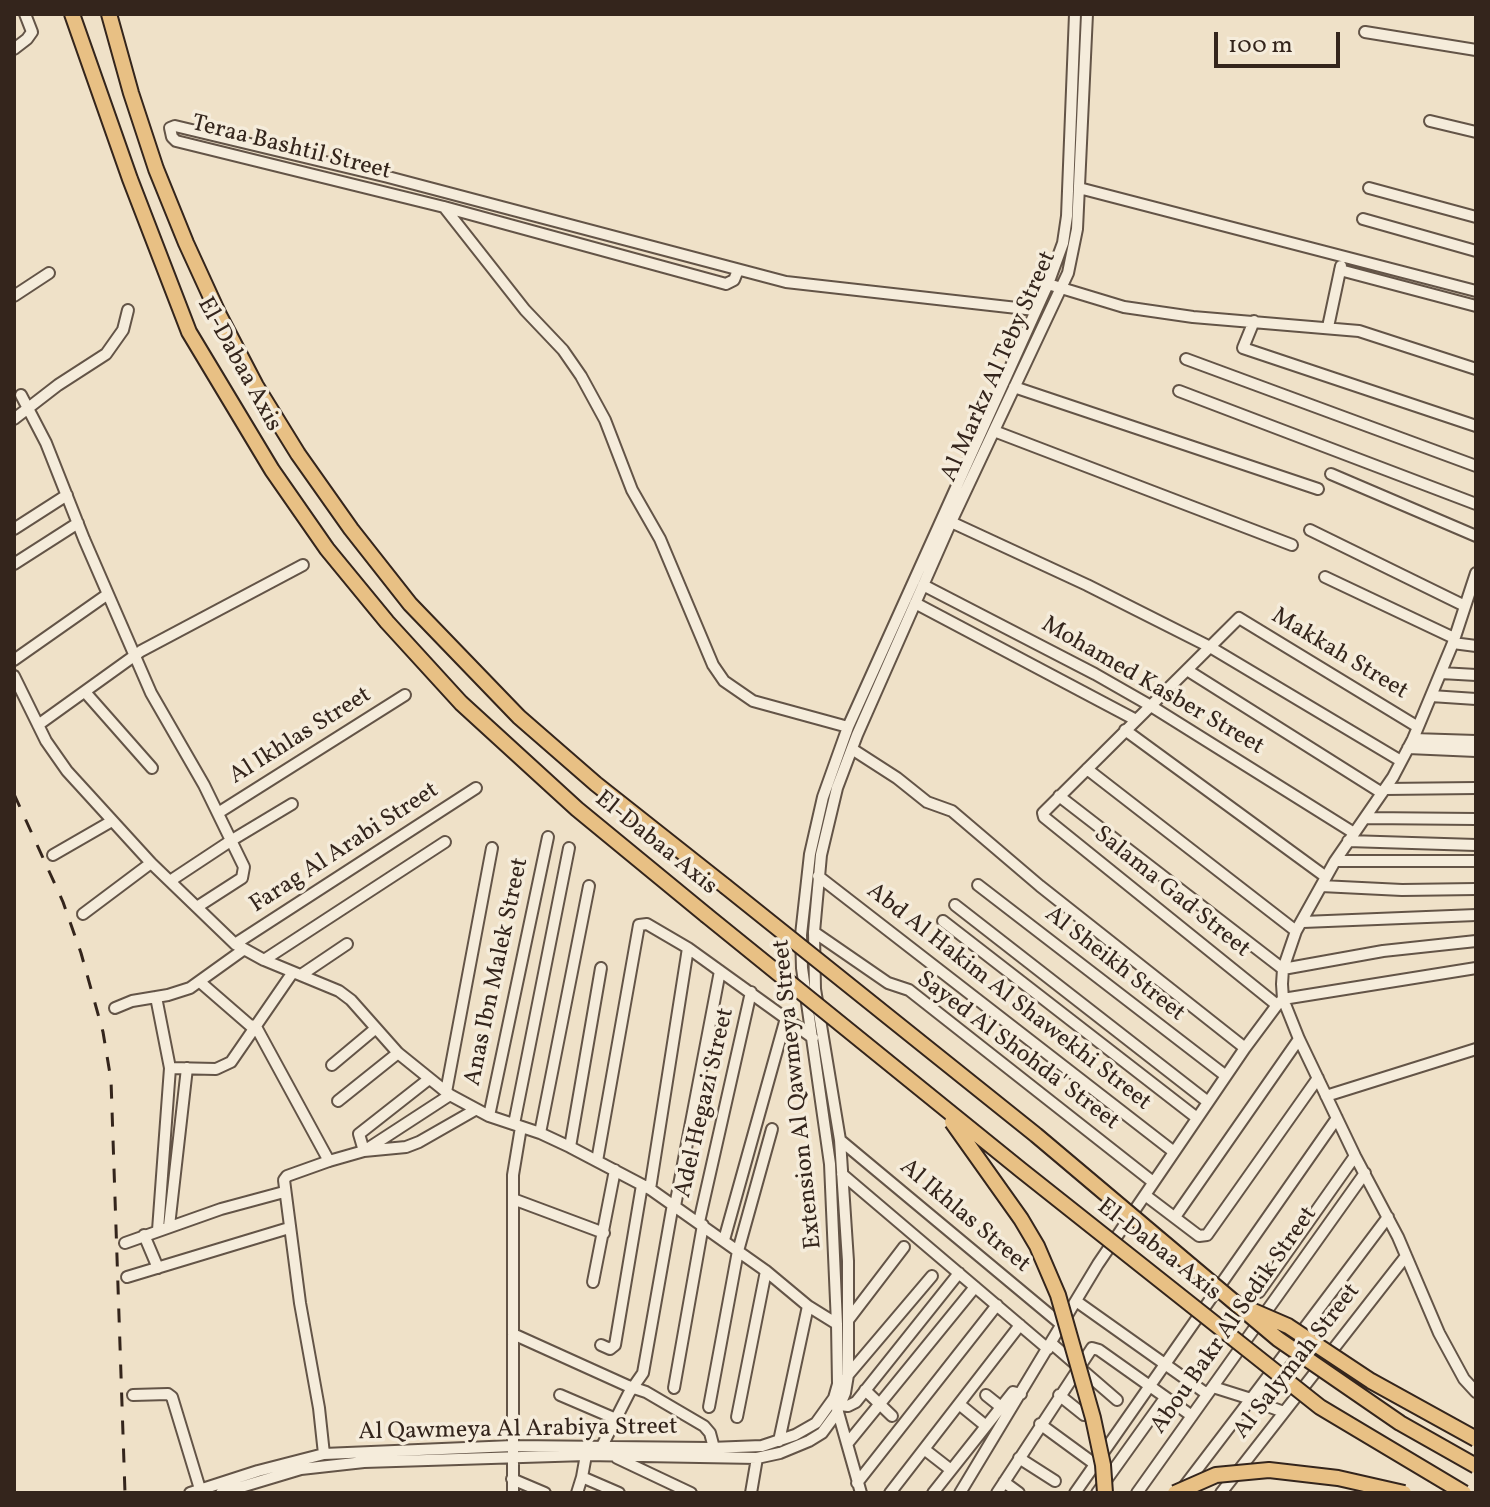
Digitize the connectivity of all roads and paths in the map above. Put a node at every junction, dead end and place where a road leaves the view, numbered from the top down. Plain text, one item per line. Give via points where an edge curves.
1 (25, 14) edge
2 (72, 14) edge
3 (109, 14) edge
4 (1075, 14) edge
5 (1087, 14) edge
6 (1365, 32) dead end
7 (14, 49) edge
8 (1476, 50) edge
9 (1430, 121) dead end
10 (1476, 132) edge
11 (1079, 188) junction
12 (1369, 188) dead end
13 (444, 207) junction
14 (1476, 217) edge
15 (1363, 219) dead end
16 (1476, 251) edge
17 (1344, 255) junction
18 (738, 270) junction
19 (1340, 270) junction
20 (49, 273) dead end
21 (1048, 284) junction
22 (1063, 288) junction
23 (1476, 291) edge
24 (14, 296) edge
25 (1476, 306) edge
26 (128, 310) dead end
27 (1035, 310) junction
28 (1254, 321) junction
29 (1328, 327) junction
30 (1186, 359) dead end
31 (1476, 369) edge
32 (1014, 387) junction
33 (1179, 391) dead end
34 (21, 395) dead end
35 (29, 409) junction
36 (14, 419) edge
37 (1476, 426) edge
38 (994, 431) junction
39 (1476, 466) edge
40 (1331, 474) dead end
41 (1318, 489) dead end
42 (67, 495) junction
43 (1476, 504) edge
44 (951, 522) junction
45 (78, 523) junction
46 (14, 529) edge
47 (1310, 530) dead end
48 (1476, 536) edge
49 (1292, 545) dead end
50 (923, 557) joint
51 (14, 564) edge
52 (303, 565) dead end
53 (1476, 573) edge
54 (1325, 577) dead end
55 (923, 585) junction
56 (108, 594) junction
57 (915, 603) junction
58 (1464, 610) junction
59 (1476, 615) edge
60 (1453, 641) junction
61 (1476, 646) edge
62 (1210, 647) junction
63 (136, 656) junction
64 (14, 660) edge
65 (1187, 670) junction
66 (1441, 673) junction
67 (1476, 675) edge
68 (14, 676) edge
69 (85, 692) junction
70 (405, 695) dead end
71 (1431, 696) junction
72 (1476, 699) edge
73 (1151, 706) junction
74 (1136, 720) junction
75 (38, 725) junction
76 (848, 727) junction
77 (1418, 727) junction
78 (1125, 730) junction
79 (1476, 741) edge
80 (1411, 744) junction
81 (852, 749) junction
82 (1476, 751) edge
83 (1401, 761) junction
84 (152, 768) dead end
85 (1087, 769) junction
86 (476, 788) dead end
87 (1476, 788) edge
88 (1384, 791) junction
89 (1059, 796) junction
90 (292, 804) dead end
91 (218, 813) junction
92 (1365, 818) junction
93 (1476, 819) edge
94 (112, 821) junction
95 (548, 837) dead end
96 (1351, 837) junction
97 (232, 840) junction
98 (445, 842) dead end
99 (1476, 845) edge
100 (492, 848) dead end
101 (569, 848) dead end
102 (53, 855) dead end
103 (1335, 861) junction
104 (1476, 861) edge
105 (151, 863) junction
106 (818, 876) junction
107 (170, 881) junction
108 (1323, 882) junction
109 (978, 885) dead end
110 (589, 886) dead end
111 (1476, 889) edge
112 (955, 905) dead end
113 (197, 907) junction
114 (83, 914) dead end
115 (1476, 915) edge
116 (943, 921) dead end
117 (1300, 926) junction
118 (814, 932) junction
119 (1476, 941) edge
120 (347, 944) dead end
121 (239, 947) junction
122 (688, 948) junction
123 (264, 960) junction
124 (601, 968) dead end
125 (1476, 968) edge
126 (1283, 969) junction
127 (720, 971) junction
128 (297, 973) junction
129 (200, 982) junction
130 (751, 992) junction
131 (156, 997) junction
132 (1280, 1002) junction
133 (115, 1008) dead end
134 (786, 1018) junction
135 (254, 1027) junction
136 (375, 1029) junction
137 (811, 1036) junction
138 (1299, 1039) junction
139 (823, 1045) junction
140 (1245, 1048) junction
141 (1476, 1049) edge
142 (398, 1053) junction
143 (332, 1065) dead end
144 (170, 1068) junction
145 (187, 1068) junction
146 (1226, 1076) junction
147 (1318, 1078) junction
148 (429, 1079) junction
149 (448, 1094) junction
150 (1326, 1096) junction
151 (338, 1101) dead end
152 (1208, 1102) junction
153 (940, 1105) junction
154 (475, 1110) junction
155 (489, 1116) junction
156 (1197, 1118) junction
157 (1337, 1118) junction
158 (518, 1125) junction
159 (772, 1129) dead end
160 (540, 1133) junction
161 (840, 1140) junction
162 (570, 1147) junction
163 (364, 1151) junction
164 (1174, 1152) junction
165 (1355, 1156) junction
166 (329, 1161) junction
167 (597, 1161) junction
168 (615, 1170) junction
169 (1365, 1173) junction
170 (842, 1174) junction
171 (1153, 1182) junction
172 (646, 1187) junction
173 (284, 1192) junction
174 (1145, 1195) junction
175 (513, 1199) junction
176 (674, 1205) junction
177 (1175, 1217) junction
178 (1388, 1217) junction
179 (701, 1224) junction
180 (169, 1226) junction
181 (289, 1228) junction
182 (158, 1230) junction
183 (604, 1233) junction
184 (144, 1235) junction
185 (724, 1240) junction
186 (125, 1243) dead end
187 (904, 1247) dead end
188 (738, 1251) junction
189 (1406, 1256) junction
190 (158, 1268) junction
191 (766, 1271) junction
192 (959, 1273) junction
193 (932, 1276) dead end
194 (127, 1277) dead end
195 (593, 1282) dead end
196 (975, 1287) junction
197 (1259, 1292) dead end
198 (1076, 1301) junction
199 (1236, 1304) junction
200 (997, 1305) junction
201 (808, 1306) junction
202 (849, 1319) junction
203 (837, 1324) junction
204 (1020, 1325) junction
205 (1062, 1325) junction
206 (513, 1334) junction
207 (601, 1345) dead end
208 (1050, 1346) junction
209 (1166, 1365) junction
210 (1078, 1366) junction
211 (848, 1375) junction
212 (632, 1388) junction
213 (674, 1388) dead end
214 (1150, 1388) junction
215 (865, 1390) junction
216 (1210, 1391) junction
217 (1476, 1392) edge
218 (1021, 1394) junction
219 (133, 1395) dead end
220 (560, 1395) dead end
221 (986, 1395) dead end
222 (1059, 1395) junction
223 (1165, 1398) junction
224 (1117, 1400) dead end
225 (1250, 1400) junction
226 (837, 1404) junction
227 (880, 1404) junction
228 (959, 1404) junction
229 (709, 1407) dead end
230 (1001, 1407) junction
231 (1284, 1412) junction
232 (1084, 1415) dead end
233 (892, 1416) dead end
234 (1192, 1416) junction
235 (737, 1417) dead end
236 (616, 1419) junction
237 (1040, 1424) junction
238 (986, 1426) junction
239 (1476, 1439) edge
240 (779, 1441) junction
241 (847, 1444) junction
242 (714, 1448) junction
243 (924, 1449) junction
244 (512, 1452) junction
245 (595, 1453) junction
246 (324, 1454) junction
247 (613, 1456) junction
248 (757, 1458) junction
249 (1019, 1458) junction
250 (1096, 1465) junction
251 (1476, 1466) edge
252 (951, 1470) junction
253 (582, 1477) junction
254 (512, 1479) junction
255 (1055, 1481) dead end
256 (1004, 1482) junction
257 (859, 1490) edge
258 (195, 1491) edge
259 (221, 1493) edge
260 (513, 1493) edge
261 (545, 1493) edge
262 (577, 1493) edge
263 (619, 1493) edge
264 (691, 1493) edge
265 (751, 1493) edge
266 (890, 1493) edge
267 (933, 1493) edge
268 (960, 1493) edge
269 (997, 1493) edge
270 (1019, 1493) edge
271 (1075, 1493) edge
272 (1097, 1493) edge
273 (1105, 1493) edge
274 (1137, 1493) edge
275 (1177, 1493) edge
276 (1221, 1493) edge
277 (1404, 1493) edge
278 (1464, 1493) edge

1 - 7 street via 32,32
2 - 153 highway, El-Dabaa Axis, bridge via 189,332 272,470 327,549 461,703 577,809
3 - 199 highway, El-Dabaa Axis, bridge via 141,124 219,315 315,479 410,604 557,751 1024,1125
4 - 21 street, Al Markz Al Teby Street via 1067,216
5 - 11 street, Al Markz Al Teby Street
6 - 8 street
9 - 10 street
11 - 17 street
11 - 22 street, Al Markz Al Teby Street via 1075,244
12 - 14 street
13 - 18 street, Teraa Bashtil Street via 726,284
13 - 18 street, Teraa Bashtil Street via 176,141 170,128 388,177
13 - 76 street via 581,376 724,681 753,701
15 - 16 street
17 - 19 street
17 - 23 street
18 - 27 street, Teraa Bashtil Street via 815,286
19 - 25 street
19 - 29 street
20 - 24 street
21 - 22 street
21 - 27 street, Al Markz Al Teby Street
22 - 28 street via 1124,307
22 - 32 street, Al Markz Al Teby Street
26 - 35 street via 123,330 106,354
27 - 50 street, Al Markz Al Teby Street
28 - 29 street
28 - 37 street via 1243,348
29 - 31 street via 1379,337
30 - 39 street
32 - 38 street, Al Markz Al Teby Street
32 - 41 street
33 - 43 street
34 - 35 street
35 - 36 street
35 - 42 street
38 - 44 street, Al Markz Al Teby Street
38 - 49 street
40 - 48 street
42 - 45 street
42 - 46 street
44 - 55 street, Al Markz Al Teby Street
44 - 62 street
45 - 51 street
45 - 56 street
47 - 58 street
50 - 76 street, Extension Al Qawmeya Street
52 - 63 street
53 - 58 street
54 - 60 street
55 - 57 street, Extension Al Qawmeya Street
55 - 73 street, Mohamed Kasber Street
56 - 63 street
56 - 64 street
57 - 74 street
57 - 81 street, Extension Al Qawmeya Street
58 - 59 street
58 - 60 street
60 - 61 street
60 - 66 street
62 - 65 street
62 - 77 street, Makkah Street via 1239,618
62 - 83 street
63 - 69 street
63 - 91 street
65 - 73 street
65 - 88 street
66 - 67 street
66 - 71 street
68 - 75 street
69 - 75 street
69 - 84 street
70 - 91 street, Al Ikhlas Street
71 - 72 street
71 - 77 street
73 - 74 street
73 - 96 street, Mohamed Kasber Street
74 - 78 street
75 - 94 street via 56,757
76 - 137 street, Extension Al Qawmeya Street via 818,816 803,901 802,968
77 - 80 street
78 - 85 street
78 - 108 street
79 - 80 street
80 - 82 street
80 - 83 street
81 - 106 street, Extension Al Qawmeya Street via 831,810
81 - 140 street via 927,802 952,811
83 - 88 street
85 - 89 street
85 - 117 street
86 - 121 street, Farag Al Arabi Street
87 - 88 street
88 - 92 street
89 - 126 street
89 - 132 street, Salama Gad Street via 1044,817
90 - 97 street
91 - 97 street
92 - 93 street
92 - 96 street
94 - 102 street
94 - 105 street
95 - 155 street, Anas Ibn Malek Street
96 - 99 street
96 - 103 street
97 - 107 street
97 - 113 street via 244,875
98 - 123 street
100 - 149 street
101 - 158 street
103 - 104 street
103 - 108 street
105 - 107 street
105 - 114 street
106 - 118 street, Extension Al Qawmeya Street
106 - 164 street, Abd Al Hakim Al Shawekhi Street
107 - 113 street
108 - 111 street via 1402,890
108 - 117 street
109 - 146 street, Al Sheikh Street
110 - 160 street
112 - 152 street
113 - 121 street
115 - 117 street
116 - 156 street
117 - 126 street
118 - 139 street, Extension Al Qawmeya Street
118 - 171 street, Sayed Al Shohda' Street via 888,983 909,990
119 - 126 street
120 - 128 street
121 - 123 street
121 - 129 street, Farag Al Arabi Street
122 - 127 street
122 - 167 street via 647,924 638,928
122 - 172 street
123 - 128 street
124 - 162 street
125 - 132 street
126 - 132 street
127 - 130 street
127 - 176 street
128 - 135 street
128 - 136 street via 339,991
129 - 131 street, Farag Al Arabi Street
129 - 135 street
130 - 134 street
130 - 179 street, Adel Hegazi Street
131 - 133 street, Farag Al Arabi Street
131 - 144 street
132 - 138 street
132 - 140 street
134 - 137 street
134 - 185 street
135 - 145 street via 223,1068
135 - 166 street
136 - 142 street
136 - 143 street
137 - 139 street
137 - 203 street, Extension Al Qawmeya Street via 830,1164
138 - 147 street
138 - 177 street
139 - 161 street, Extension Al Qawmeya Street
140 - 146 street
141 - 150 street
142 - 148 street
142 - 151 street
144 - 145 street
144 - 182 street
145 - 180 street
146 - 152 street
147 - 150 street
147 - 177 street via 1207,1235 1199,1236
148 - 149 street
148 - 163 street via 359,1134
149 - 154 street
149 - 163 street
150 - 157 street
152 - 156 street
153 - 273 highway, bridge via 1021,1219 1048,1271 1093,1418
153 - 278 highway, El-Dabaa Axis, bridge via 1320,1407
154 - 155 street
154 - 163 street via 406,1147
155 - 158 street
156 - 164 street
157 - 165 street
157 - 209 street
158 - 160 street
158 - 175 street
159 - 188 street
160 - 162 street
161 - 170 street, Extension Al Qawmeya Street
161 - 205 street, Al Ikhlas Street
162 - 167 street
163 - 166 street
164 - 171 street
165 - 169 street
165 - 197 street
166 - 173 street via 287,1176
167 - 168 street
168 - 172 street
168 - 183 street
169 - 178 street
169 - 216 street, Abou Bakr Al Sedik Street
170 - 192 street
170 - 202 street, Extension Al Qawmeya Street
171 - 174 street
172 - 176 street
172 - 207 street via 615,1345
173 - 180 street
173 - 181 street
174 - 177 street
174 - 198 street
175 - 183 street
175 - 206 street
176 - 179 street
176 - 212 street via 643,1373
178 - 189 street
178 - 225 street
179 - 185 street
179 - 213 street, Adel Hegazi Street
180 - 182 street
181 - 190 street
181 - 246 street
182 - 184 street
183 - 195 street
184 - 186 street
184 - 190 street
185 - 188 street
187 - 202 street
188 - 191 street
188 - 229 street
189 - 217 street via 1450,1356
189 - 231 street, Al Salymah Street
190 - 194 street
191 - 201 street
191 - 235 street
192 - 196 street
192 - 215 street
193 - 211 street
196 - 200 street
196 - 227 street
198 - 205 street
198 - 209 street
199 - 239 highway, bridge via 1288,1326 1371,1381
199 - 251 highway, El-Dabaa Axis, bridge via 1330,1377
200 - 204 street
200 - 257 street
201 - 203 street
201 - 240 street
202 - 211 street, Extension Al Qawmeya Street
203 - 226 street, Extension Al Qawmeya Street
204 - 208 street
204 - 228 street
205 - 208 street
206 - 212 street
206 - 244 street
208 - 210 street
208 - 218 street
209 - 214 street
209 - 216 street
210 - 214 street via 1095,1348
210 - 222 street
210 - 224 street
211 - 226 street, Extension Al Qawmeya Street
212 - 236 street
212 - 242 street via 704,1426
214 - 223 street
214 - 250 street
215 - 226 street via 854,1404
215 - 227 street
216 - 225 street
216 - 234 street, Abou Bakr Al Sedik Street
218 - 230 street via 1014,1391
218 - 268 street
219 - 258 street via 168,1394 175,1401
220 - 236 street
221 - 230 street
222 - 232 street
222 - 237 street
223 - 234 street
223 - 272 street
225 - 231 street
225 - 275 street
226 - 240 street, Al Qawmeya Al Arabiya Street via 816,1423
226 - 241 street, Extension Al Qawmeya Street
226 - 248 street, Al Qawmeya Al Arabiya Street via 822,1433
227 - 233 street
227 - 241 street
228 - 238 street
228 - 243 street
230 - 238 street
231 - 276 street, Al Salymah Street
234 - 274 street, Abou Bakr Al Sedik Street
236 - 245 street
237 - 249 street
237 - 250 street
238 - 252 street
240 - 242 street, Al Qawmeya Al Arabiya Street
241 - 257 street, Extension Al Qawmeya Street
242 - 245 street, Al Qawmeya Al Arabiya Street
243 - 252 street
243 - 266 street
244 - 245 street, Al Qawmeya Al Arabiya Street
244 - 245 street, Al Qawmeya Al Arabiya Street
244 - 246 street, Al Qawmeya Al Arabiya Street
244 - 254 street
244 - 259 street, Al Qawmeya Al Arabiya Street via 316,1466
245 - 247 street, Al Qawmeya Al Arabiya Street
245 - 253 street
246 - 258 street, Al Qawmeya Al Arabiya Street
247 - 248 street, Al Qawmeya Al Arabiya Street
247 - 264 street
248 - 265 street
249 - 255 street
249 - 256 street
250 - 271 street
252 - 267 street
253 - 262 street
253 - 263 street
254 - 260 street
254 - 261 street
256 - 269 street
256 - 270 street
275 - 277 highway, bridge via 1216,1475 1269,1470

